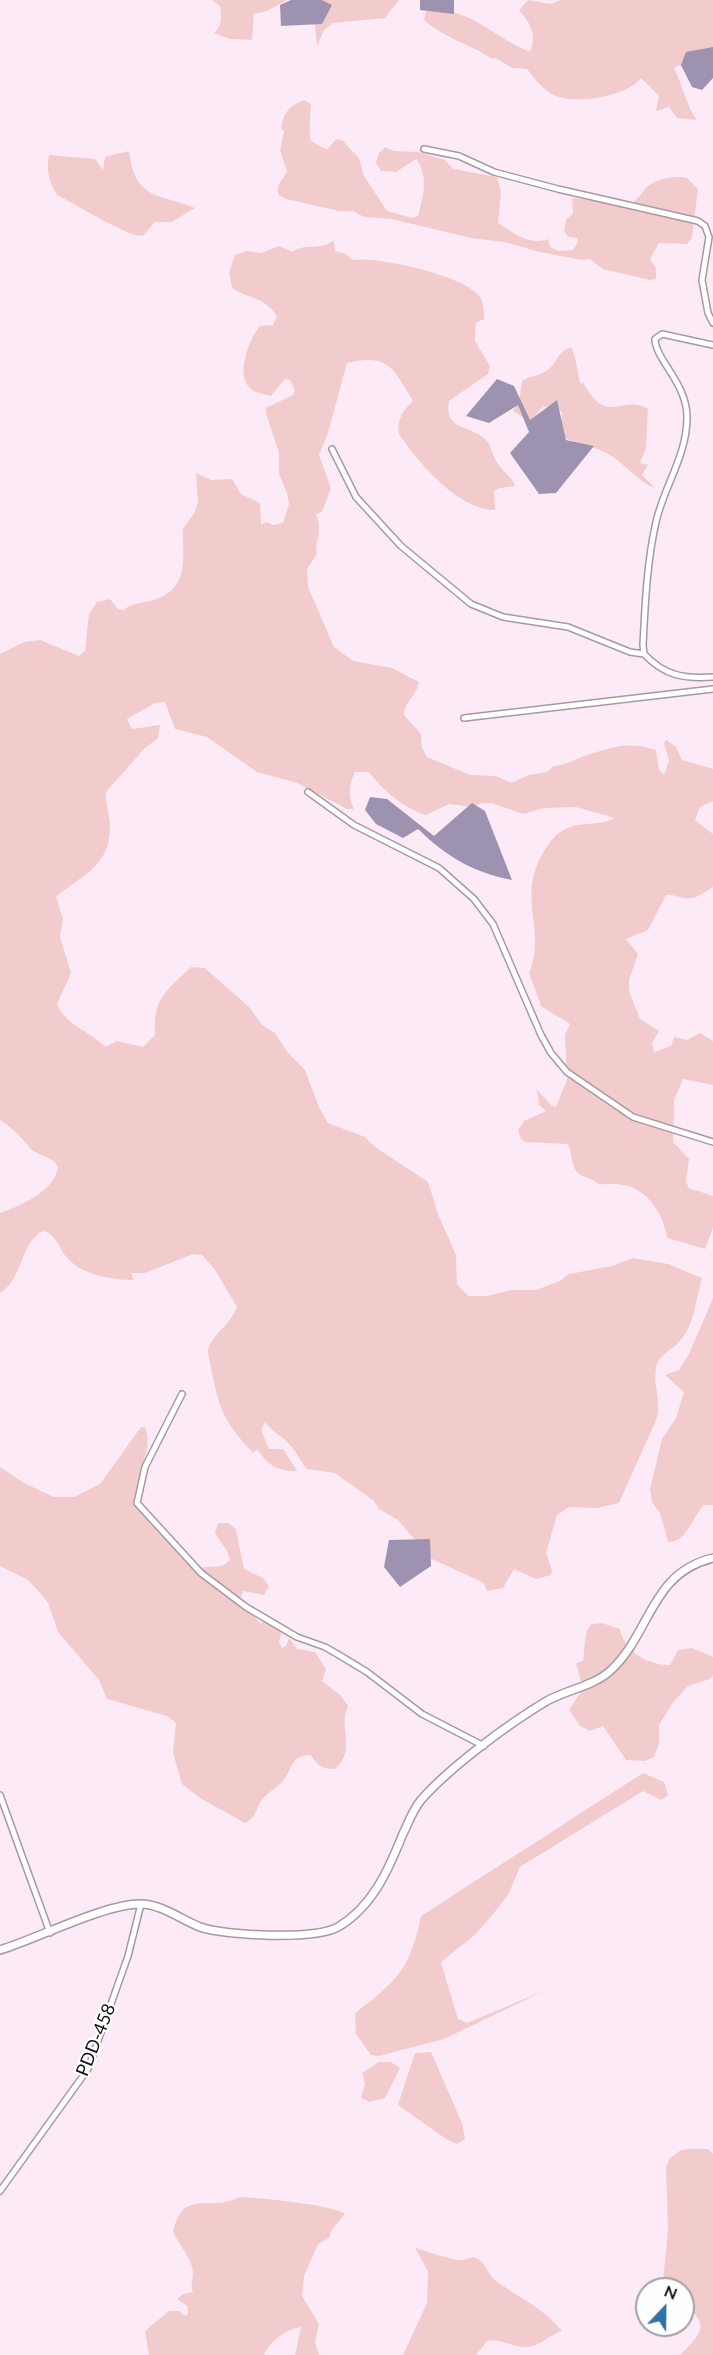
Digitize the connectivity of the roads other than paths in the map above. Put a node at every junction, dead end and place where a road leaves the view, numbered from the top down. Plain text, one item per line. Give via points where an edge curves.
1 (423, 149) dead end
2 (713, 323) edge
3 (713, 345) edge
4 (332, 449) dead end
5 (644, 654) junction
6 (713, 676) edge
7 (713, 689) edge
8 (464, 718) dead end
9 (308, 792) dead end
10 (713, 1142) edge
11 (182, 1394) dead end
12 (713, 1558) edge
13 (484, 1746) junction
14 (0, 1795) edge
15 (141, 1904) junction
16 (50, 1933) junction
17 (0, 1950) edge
18 (0, 2191) edge

1 - 2 street via 459,156 494,171 558,189 705,226 709,237 702,280
3 - 5 street via 662,334 655,339 657,350 681,387 687,420 681,456 656,522
4 - 5 street via 356,497 401,546 471,604 502,616 568,627
5 - 6 street via 666,673 680,678
7 - 8 street
9 - 10 street via 354,825 439,868 474,899 493,924 541,1035 567,1072 633,1117
11 - 13 street via 145,1467 137,1503 201,1572 246,1607 297,1637 339,1655 422,1714
12 - 13 street via 690,1565 662,1591 621,1658 605,1675 544,1702
13 - 15 street via 419,1802 383,1878 354,1917 335,1929 300,1935 224,1932 202,1928 157,1907
14 - 16 street
15 - 16 street via 106,1910
15 - 18 street, PDD-458 / PDD-458 via 128,1956 88,2069
16 - 17 street

